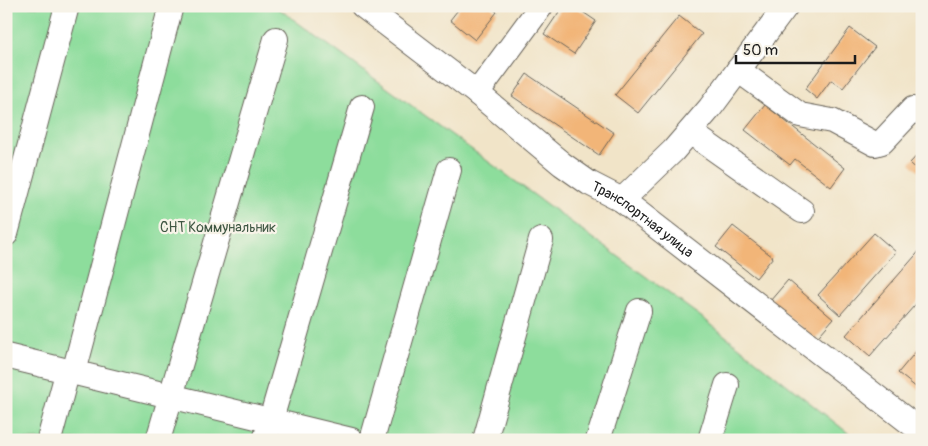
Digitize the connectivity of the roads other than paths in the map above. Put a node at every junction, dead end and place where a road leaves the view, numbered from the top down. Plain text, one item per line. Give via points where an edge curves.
1 (67, 6) edge
2 (171, 6) edge
3 (363, 6) edge
4 (541, 6) edge
5 (777, 9) edge
6 (276, 39) dead end
7 (738, 70) junction
8 (477, 92) junction
9 (362, 107) dead end
10 (913, 109) dead end
11 (690, 132) junction
12 (449, 170) dead end
13 (622, 200) junction
14 (802, 211) dead end
15 (6, 234) edge
16 (541, 240) dead end
17 (640, 312) dead end
18 (6, 356) edge
19 (71, 371) junction
20 (727, 385) dead end
21 (170, 395) junction
22 (268, 429) edge
23 (922, 432) edge
24 (49, 440) edge
25 (158, 440) edge
26 (351, 440) edge
27 (372, 440) edge
28 (485, 440) edge
29 (598, 440) edge
30 (710, 440) edge

1 - 15 street
2 - 19 street
3 - 8 street, Транспортная улица
4 - 8 street
5 - 7 street
6 - 21 street
7 - 10 street via 800,115 832,121 875,144 882,142
7 - 11 street
8 - 13 street, Транспортная улица via 562,164
9 - 22 street
11 - 13 street
11 - 14 street
12 - 27 street
13 - 23 street, Транспортная улица
16 - 28 street
17 - 29 street
18 - 19 street
19 - 21 street
19 - 24 street
20 - 30 street
21 - 22 street
21 - 25 street
22 - 26 street

